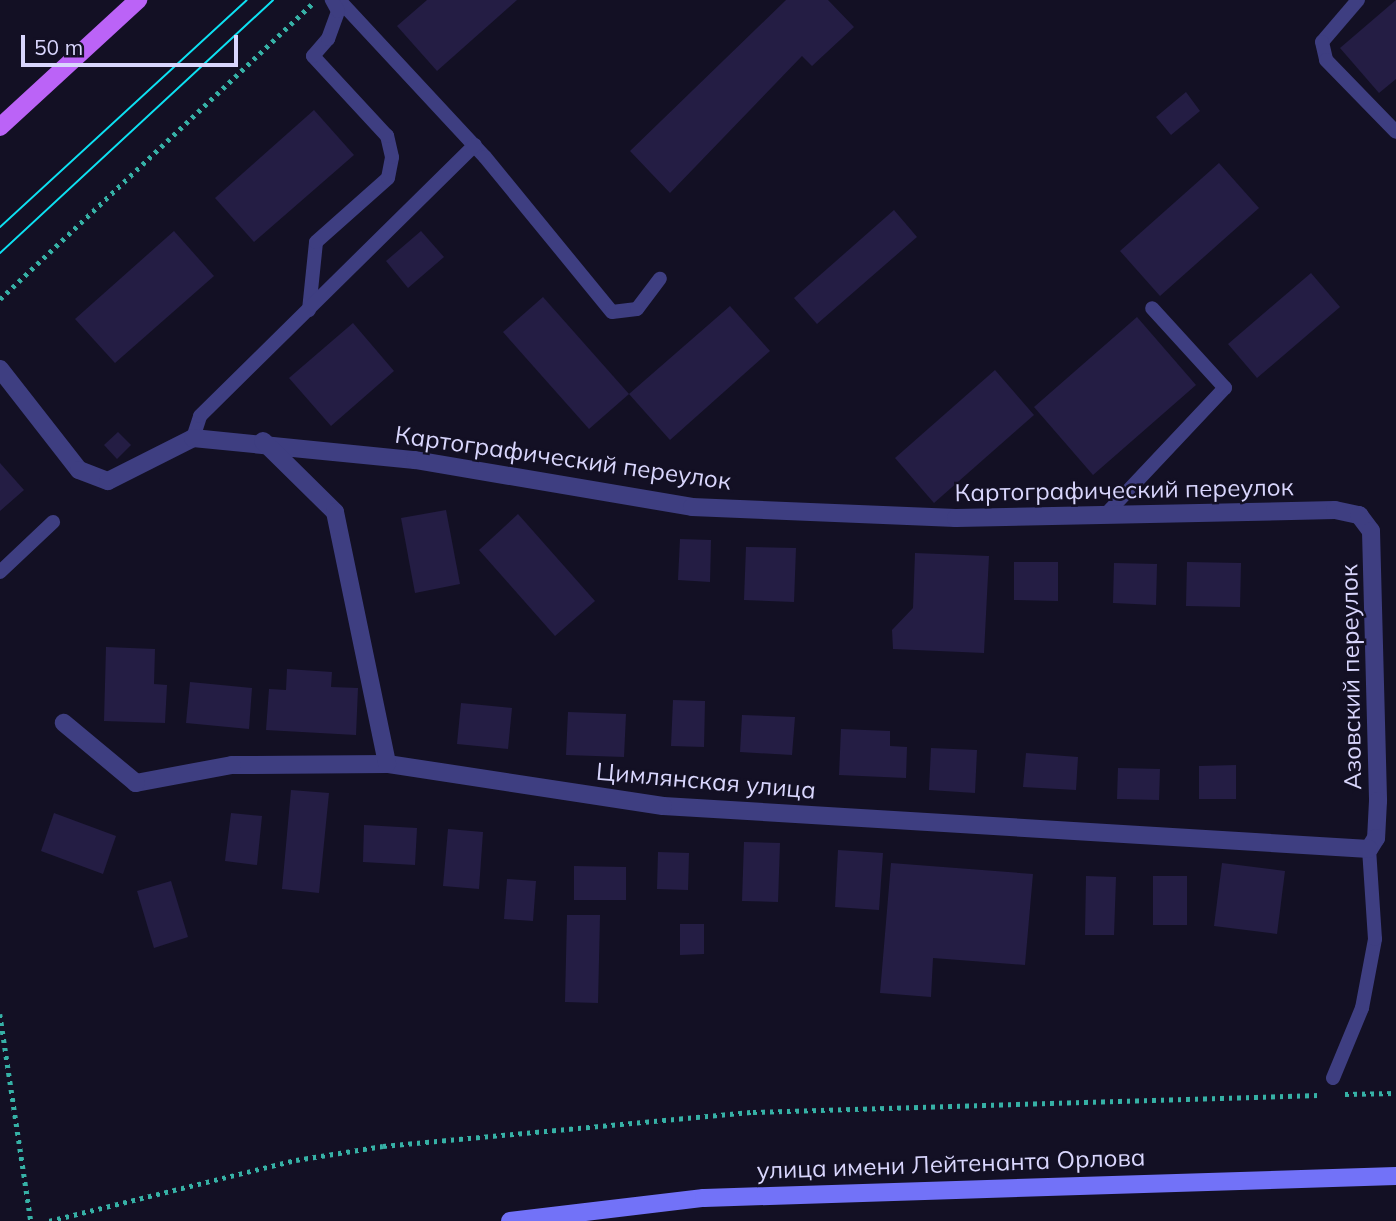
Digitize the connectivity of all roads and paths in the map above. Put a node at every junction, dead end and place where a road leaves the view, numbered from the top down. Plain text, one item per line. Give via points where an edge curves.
1 (138, 0) edge
2 (315, 0) edge
3 (332, 0) edge
4 (339, 0) edge
5 (1358, 0) edge
6 (0, 127) edge
7 (1396, 132) edge
8 (475, 145) junction
9 (660, 279) dead end
10 (0, 299) edge
11 (1152, 308) dead end
12 (309, 310) junction
13 (0, 369) edge
14 (193, 438) junction
15 (263, 441) junction
16 (1351, 512) joint
17 (1107, 513) junction
18 (53, 522) dead end
19 (0, 572) edge
20 (64, 723) dead end
21 (387, 764) junction
22 (1368, 849) junction
23 (0, 1014) edge
24 (1334, 1078) dead end
25 (1396, 1093) edge
26 (1341, 1094) dead end
27 (1328, 1095) dead end
28 (1396, 1177) edge
29 (31, 1221) edge
30 (49, 1221) edge
31 (510, 1221) edge

1 - 6 main road
2 - 10 path
3 - 12 lane via 335,20 313,56 387,136 392,157 388,178 316,242
4 - 8 lane
5 - 7 lane via 1322,42 1326,60
8 - 9 lane via 612,312 637,309
8 - 12 lane
11 - 17 lane via 1225,388
12 - 14 lane via 200,416
13 - 14 street via 88,477 117,480
14 - 15 street, Картографический переулок
15 - 17 street, Картографический переулок via 692,507 956,519
15 - 21 street via 335,512
16 - 17 street, Картографический переулок
16 - 22 street, Азовский переулок via 1371,531 1376,593 1378,802 1376,838
18 - 19 lane
20 - 21 street, Цимлянская улица via 136,783 232,765
21 - 22 street, Цимлянская улица via 663,806
22 - 24 lane via 1375,939 1362,1008
23 - 29 path via 9,1044
25 - 26 path
27 - 30 path via 753,1112 383,1146 296,1160
28 - 31 main road, улица имени Лейтенанта Орлова via 704,1198

